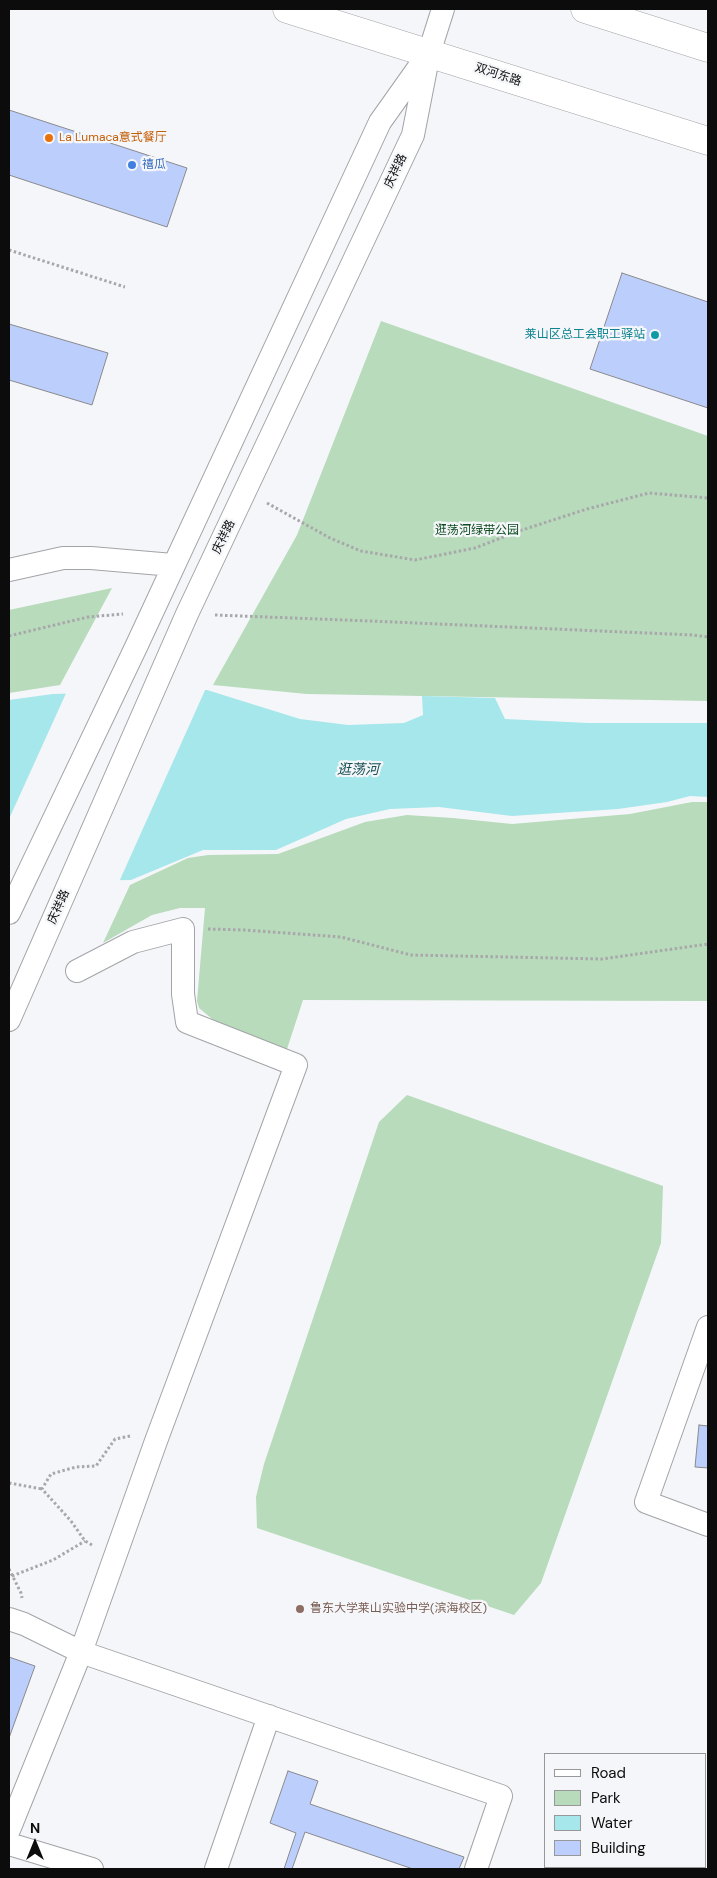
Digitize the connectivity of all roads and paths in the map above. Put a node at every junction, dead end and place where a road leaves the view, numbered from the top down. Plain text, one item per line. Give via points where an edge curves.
1 (287, 9) edge
2 (443, 9) edge
3 (585, 9) edge
4 (708, 48) edge
5 (429, 53) junction
6 (708, 141) edge
7 (9, 250) edge
8 (125, 287) dead end
9 (245, 494) junction
10 (708, 498) edge
11 (173, 564) junction
12 (9, 570) edge
13 (151, 612) junction
14 (187, 614) junction
15 (9, 636) edge
16 (708, 637) edge
17 (9, 913) edge
18 (183, 929) junction
19 (708, 944) edge
20 (78, 971) dead end
21 (9, 1020) edge
22 (708, 1327) edge
23 (156, 1440) junction
24 (9, 1483) edge
25 (42, 1489) junction
26 (708, 1525) edge
27 (85, 1541) junction
28 (115, 1557) junction
29 (12, 1576) dead end
30 (9, 1619) edge
31 (81, 1652) junction
32 (269, 1716) junction
33 (9, 1830) edge
34 (9, 1844) edge
35 (92, 1869) edge
36 (216, 1869) edge
37 (476, 1869) edge

1 - 5 street, 双河东路
2 - 5 street, 庆祥路
3 - 4 street
5 - 6 street, 双河东路
5 - 9 street, 庆祥路 via 413,135
5 - 11 street, 庆祥路 via 380,122
7 - 8 path
9 - 10 path via 361,551 415,560 475,548 587,509 649,494
9 - 14 street, 庆祥路
11 - 12 street via 63,558
11 - 13 street, 庆祥路
13 - 15 path via 88,617
13 - 17 street, 庆祥路
14 - 16 path
14 - 21 street, 庆祥路
18 - 19 path via 341,937 411,955 602,959
18 - 20 street via 133,942
18 - 23 street via 183,994 187,1022 296,1065
22 - 26 street via 646,1502
23 - 25 path via 134,1435 115,1439 96,1466 76,1466 51,1474
23 - 28 street
24 - 25 path
25 - 27 path
27 - 28 path
27 - 29 path via 53,1560
28 - 31 street
30 - 31 street
31 - 32 street
31 - 33 street
32 - 36 street
32 - 37 street via 501,1796
34 - 35 street

